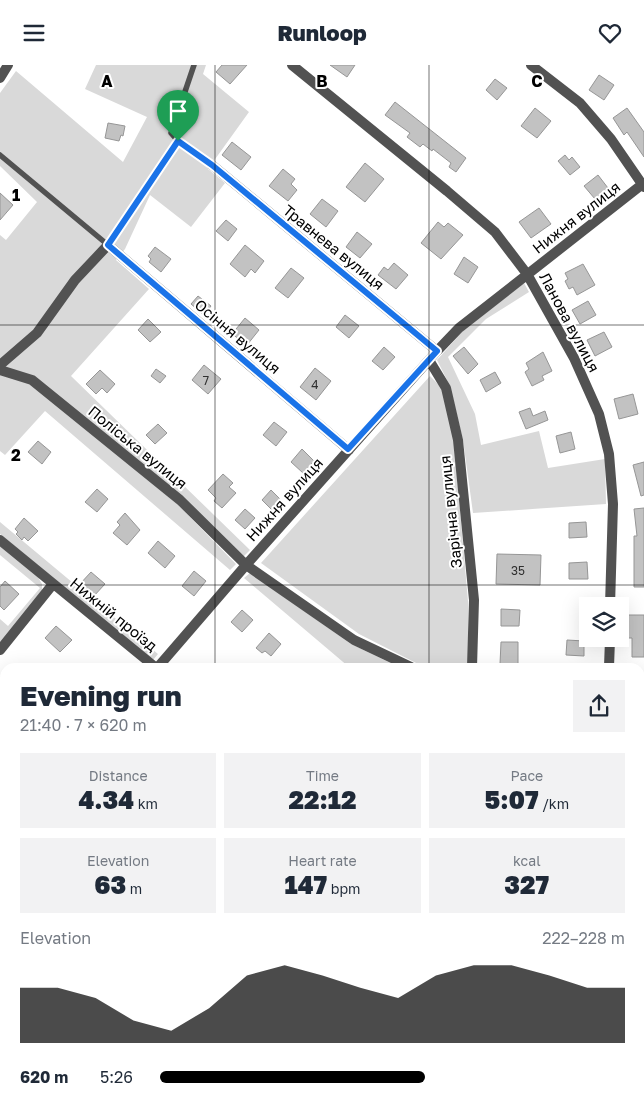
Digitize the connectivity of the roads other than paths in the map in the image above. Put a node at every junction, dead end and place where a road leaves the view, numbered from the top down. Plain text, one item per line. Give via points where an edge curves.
1 (8, 65) edge
2 (194, 65) edge
3 (292, 65) edge
4 (531, 65) edge
5 (0, 78) edge
6 (0, 155) edge
7 (212, 165) joint
8 (644, 185) edge
9 (108, 245) junction
10 (527, 274) junction
11 (437, 351) junction
12 (429, 360) junction
13 (0, 365) edge
14 (0, 370) edge
15 (348, 449) junction
16 (0, 539) edge
17 (246, 565) junction
18 (53, 584) junction
19 (610, 597) edge
20 (610, 647) edge
21 (0, 650) edge
22 (152, 663) edge
23 (160, 663) edge
24 (403, 663) edge
25 (472, 663) edge
26 (609, 663) edge

1 - 5 street
2 - 7 lane via 171,133
3 - 10 street, Ланова вулиця via 495,232
4 - 8 street via 580,103
6 - 9 lane
7 - 11 street, Травнева вулиця
8 - 10 street, Нижня вулиця
9 - 13 street via 75,280 37,333
9 - 15 street, Осіння вулиця
10 - 11 street, Нижня вулиця via 459,328
10 - 19 street, Ланова вулиця via 574,358 599,413 609,454 612,504
11 - 12 street, Нижня вулиця
12 - 15 street, Нижня вулиця
12 - 25 street, Зарічна вулиця via 446,388 458,440 474,599
14 - 17 street, Поліська вулиця via 32,380 180,500
15 - 17 street, Нижня вулиця
16 - 18 street, Нижній проїзд
17 - 23 street, Нижня вулиця
17 - 24 street via 354,640
18 - 21 street, Нижній проїзд
18 - 22 street, Нижній проїзд
20 - 26 street

